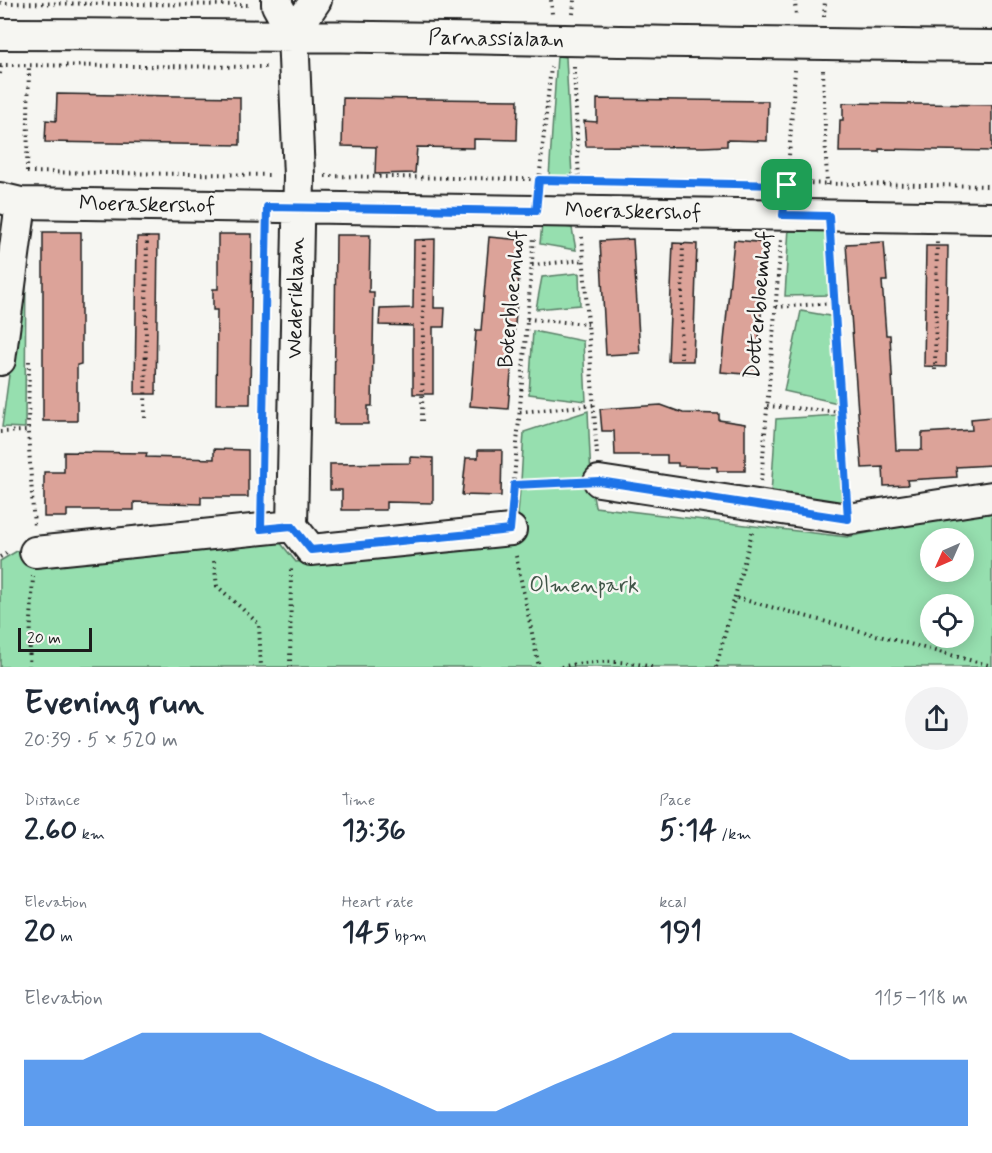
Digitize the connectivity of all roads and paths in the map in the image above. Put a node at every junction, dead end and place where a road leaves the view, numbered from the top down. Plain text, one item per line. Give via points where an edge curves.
1 (316, 0) edge
2 (550, 0) edge
3 (795, 0) edge
4 (825, 0) edge
5 (0, 3) edge
6 (277, 3) edge
7 (0, 34) edge
8 (293, 34) junction
9 (552, 40) junction
10 (810, 44) junction
11 (992, 46) edge
12 (0, 65) edge
13 (29, 65) junction
14 (294, 67) junction
15 (0, 74) edge
16 (27, 172) junction
17 (299, 176) junction
18 (539, 180) junction
19 (787, 185) junction
20 (827, 185) junction
21 (992, 186) edge
22 (11, 200) edge
23 (147, 205) junction
24 (267, 207) junction
25 (298, 207) junction
26 (424, 209) junction
27 (536, 211) junction
28 (684, 213) junction
29 (783, 215) junction
30 (829, 216) junction
31 (938, 217) junction
32 (992, 218) edge
33 (584, 260) dead end
34 (532, 265) junction
35 (835, 303) junction
36 (776, 307) junction
37 (527, 320) junction
38 (588, 324) dead end
39 (29, 352) dead end
40 (681, 359) dead end
41 (0, 360) edge
42 (935, 370) dead end
43 (594, 405) dead end
44 (767, 406) junction
45 (520, 412) junction
46 (843, 412) junction
47 (146, 417) dead end
48 (422, 421) dead end
49 (28, 431) junction
50 (0, 432) edge
51 (599, 481) joint
52 (514, 485) junction
53 (992, 497) edge
54 (758, 506) junction
55 (848, 519) junction
56 (292, 526) junction
57 (261, 529) junction
58 (510, 530) junction
59 (210, 534) junction
60 (35, 552) junction
61 (737, 598) junction
62 (992, 666) edge
63 (29, 667) edge
64 (261, 667) edge
65 (290, 667) edge
66 (539, 667) edge
67 (561, 667) edge
68 (652, 667) edge
69 (716, 667) edge

1 - 8 street
2 - 9 path, Boterbloemhof
3 - 10 path, Dotterbloemhof
4 - 10 path, Dotterbloemhof
5 - 6 path
6 - 8 street, Wederiklaan
7 - 8 street, Parnassialaan
8 - 9 street, Parnassialaan
8 - 14 street, Wederiklaan
9 - 10 street, Parnassialaan
9 - 18 path, Boterbloemhof
10 - 11 street, Parnassialaan
10 - 19 path, Dotterbloemhof
10 - 20 path, Dotterbloemhof
12 - 13 path
12 - 15 path
13 - 14 path
13 - 16 path
14 - 17 street, Wederiklaan
16 - 17 path
16 - 22 path
17 - 18 path
17 - 25 street, Wederiklaan
18 - 19 path
18 - 27 path, Boterbloemhof
19 - 20 path
19 - 29 path, Dotterbloemhof
20 - 21 path
20 - 30 path, Dotterbloemhof
22 - 23 street, Moeraskershof
22 - 41 street
23 - 24 street, Moeraskershof
23 - 47 path
24 - 25 street, Moeraskershof
24 - 57 path
25 - 26 street, Moeraskershof
25 - 56 street, Wederiklaan
26 - 27 street, Moeraskershof
26 - 48 path
27 - 28 street, Moeraskershof
27 - 34 path, Boterbloemhof
28 - 29 street, Moeraskershof
28 - 40 path
29 - 30 street, Moeraskershof
29 - 36 path, Dotterbloemhof
30 - 31 street, Moeraskershof
30 - 35 path, Dotterbloemhof
31 - 32 street, Moeraskershof
31 - 42 path
33 - 34 path
34 - 37 path, Boterbloemhof
35 - 36 path
35 - 46 path, Dotterbloemhof
36 - 44 path, Dotterbloemhof
37 - 38 path
37 - 45 path, Boterbloemhof
39 - 49 path
43 - 45 path
44 - 46 path
44 - 54 path, Dotterbloemhof
45 - 52 path, Boterbloemhof
46 - 55 path, Dotterbloemhof
49 - 50 path
49 - 60 path
51 - 52 path
51 - 54 street
52 - 58 path, Boterbloemhof
53 - 55 street
54 - 55 street
54 - 61 path, Dotterbloemhof
56 - 57 street
56 - 58 street via 311,550
56 - 65 path
57 - 59 street
58 - 66 path, Boterbloemhof
59 - 60 street
59 - 64 path via 217,586 259,624
60 - 63 path
61 - 62 path
61 - 69 path, Dotterbloemhof
67 - 68 path via 586,662

